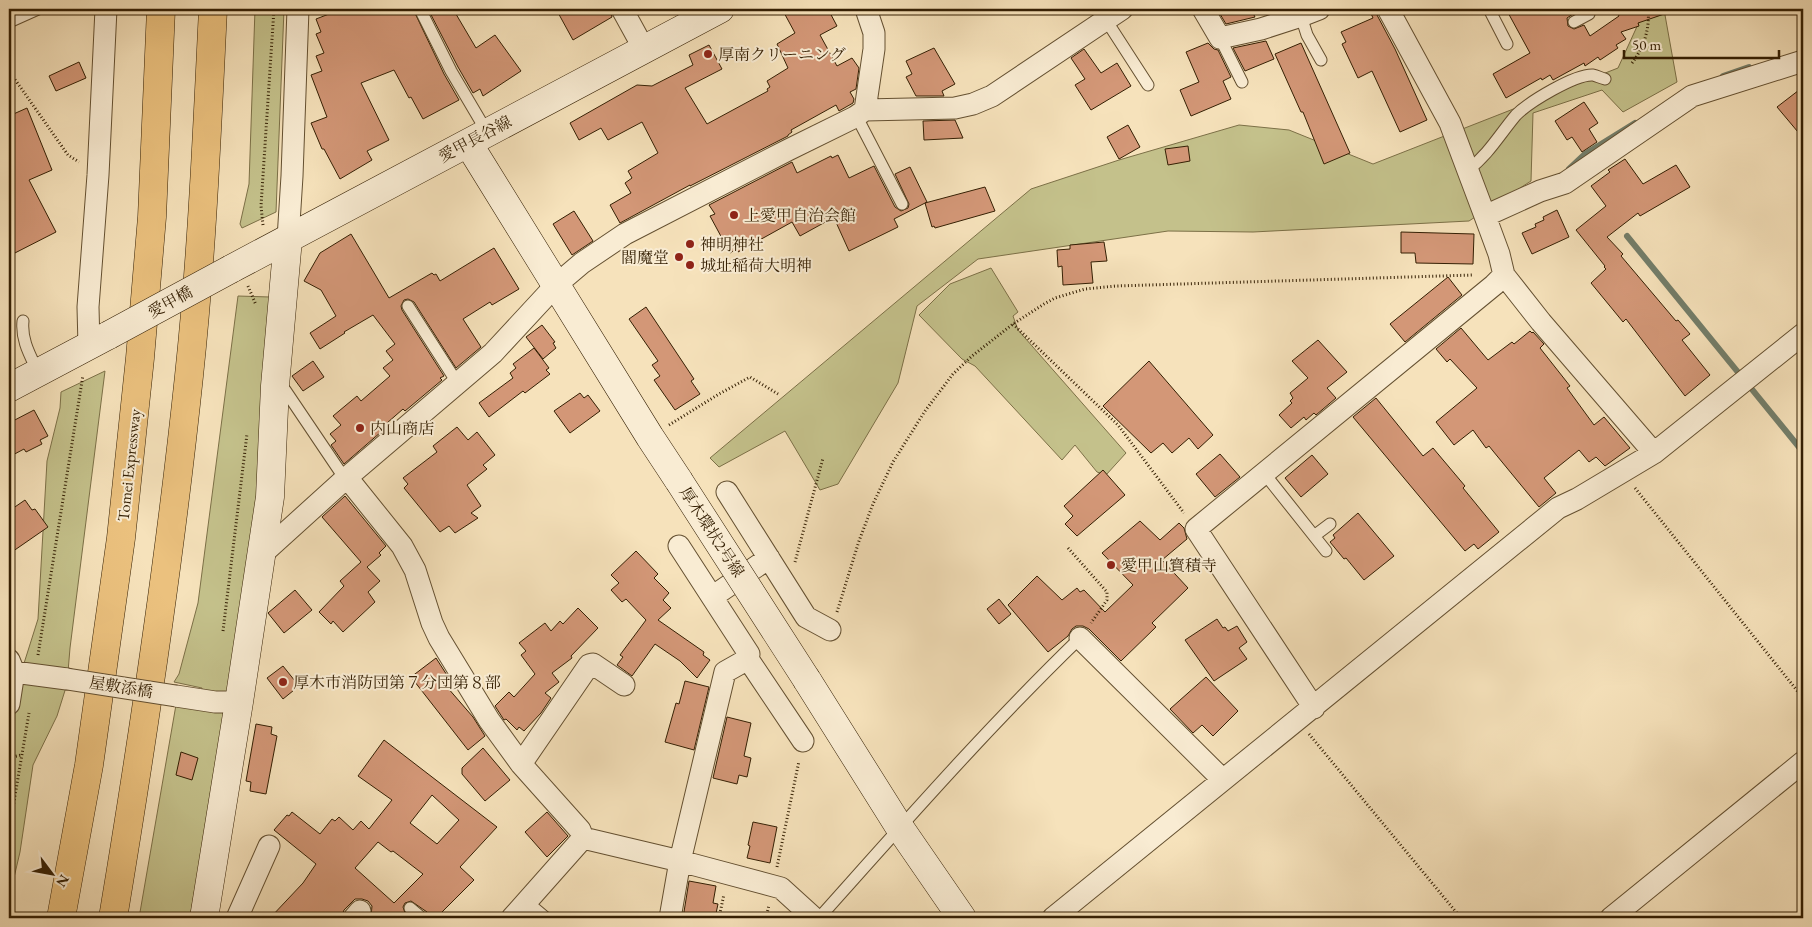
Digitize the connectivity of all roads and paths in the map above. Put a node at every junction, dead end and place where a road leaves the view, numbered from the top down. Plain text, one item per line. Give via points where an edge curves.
1 (38, 9) edge
2 (106, 9) edge
3 (161, 9) edge
4 (214, 9) edge
5 (274, 9) edge
6 (298, 9) edge
7 (420, 9) edge
8 (622, 9) edge
9 (720, 9) edge
10 (866, 9) edge
11 (1203, 9) edge
12 (1388, 9) edge
13 (1489, 9) edge
14 (1648, 9) edge
15 (1591, 10) edge
16 (1310, 13) edge
17 (1114, 14) edge
18 (9, 22) edge
19 (1574, 22) dead end
20 (1499, 30) junction
21 (1488, 36) dead end
22 (1220, 38) junction
23 (1507, 44) dead end
24 (644, 49) junction
25 (1321, 60) dead end
26 (1803, 61) edge
27 (1632, 63) dead end
28 (9, 71) edge
29 (1604, 78) dead end
30 (1242, 82) dead end
31 (1148, 85) dead end
32 (860, 114) junction
33 (477, 138) junction
34 (1468, 170) junction
35 (98, 175) junction
36 (902, 204) dead end
37 (1485, 216) junction
38 (276, 235) junction
39 (1504, 275) junction
40 (239, 277) junction
41 (556, 285) junction
42 (408, 306) dead end
43 (256, 313) dead end
44 (23, 321) dead end
45 (1013, 324) junction
46 (1803, 334) edge
47 (99, 340) junction
48 (38, 372) junction
49 (83, 375) dead end
50 (458, 384) junction
51 (275, 386) junction
52 (9, 388) edge
53 (778, 394) dead end
54 (247, 434) dead end
55 (650, 437) junction
56 (1654, 453) junction
57 (823, 458) dead end
58 (1622, 471) junction
59 (1264, 474) junction
60 (344, 479) junction
61 (727, 492) dead end
62 (1330, 524) dead end
63 (1196, 530) junction
64 (1314, 536) junction
65 (679, 546) dead end
66 (1068, 548) dead end
67 (1326, 551) dead end
68 (260, 556) junction
69 (769, 558) junction
70 (788, 588) junction
71 (712, 597) junction
72 (830, 630) joint
73 (223, 636) dead end
74 (1080, 638) junction
75 (748, 658) junction
76 (19, 669) edge
77 (624, 685) dead end
78 (1803, 698) edge
79 (239, 702) junction
80 (9, 704) edge
81 (29, 709) dead end
82 (1306, 714) junction
83 (803, 741) joint
84 (22, 755) junction
85 (9, 758) edge
86 (1803, 762) edge
87 (520, 764) junction
88 (1223, 780) junction
89 (900, 828) junction
90 (9, 831) edge
91 (583, 838) junction
92 (267, 859) dead end
93 (680, 861) junction
94 (773, 886) junction
95 (724, 893) dead end
96 (527, 902) junction
97 (410, 908) dead end
98 (61, 918) edge
99 (113, 918) edge
100 (204, 918) edge
101 (237, 918) edge
102 (422, 918) edge
103 (512, 918) edge
104 (546, 918) edge
105 (670, 918) edge
106 (720, 918) edge
107 (766, 918) edge
108 (814, 918) edge
109 (819, 918) edge
110 (962, 918) edge
111 (1053, 918) edge
112 (1461, 918) edge
113 (1611, 918) edge

1 - 18 lane
2 - 35 street
3 - 98 highway, Tomei Expressway via 152,217 124,509 89,765
4 - 99 highway via 189,375 147,709
5 - 38 path via 261,206
6 - 38 street via 292,176
7 - 33 lane via 451,71
8 - 24 street
9 - 24 street, 愛甲長谷線
10 - 32 street via 874,33 874,48
11 - 22 street
12 - 34 street via 1450,123
13 - 20 lane
14 - 27 path via 1646,37 1642,50
15 - 19 lane
16 - 22 street
16 - 25 lane via 1307,35
17 - 31 lane
17 - 32 street via 992,96 973,104
20 - 21 lane
20 - 23 lane
22 - 30 lane
24 - 33 street, 愛甲長谷線
26 - 37 street via 1692,96 1565,183 1540,190
28 - 35 path via 68,155
29 - 34 lane via 1592,75 1561,84 1529,104 1484,157
32 - 36 lane via 860,123
32 - 41 street via 625,234
33 - 38 street, 愛甲長谷線
33 - 41 street, 厚木環状2号線
34 - 37 street
35 - 47 street via 88,306
37 - 39 street
38 - 40 street, 愛甲長谷線
38 - 51 street
39 - 45 path via 1085,289 1055,298
39 - 56 street
39 - 59 street
40 - 43 path via 256,304
40 - 47 street, 愛甲橋, bridge
41 - 50 street via 493,353
41 - 55 street, 厚木環状2号線
42 - 50 lane
44 - 48 lane via 24,343
45 - 63 path via 1118,425
45 - 72 path via 953,374 893,462 858,541
46 - 56 street
47 - 48 street
48 - 52 street
49 - 76 path
50 - 60 street
51 - 60 lane via 286,390
51 - 68 street via 270,497
53 - 55 path via 750,377
54 - 73 path
55 - 89 street, 厚木環状2号線, bridge
56 - 58 street
57 - 70 path
58 - 78 path
58 - 82 street via 1558,508
59 - 63 street
59 - 64 lane
60 - 68 street
60 - 87 street via 353,485 402,546 415,570 439,638
61 - 69 street
62 - 64 lane
63 - 82 street
64 - 67 lane
65 - 71 street
66 - 74 path via 1107,592 1107,600
68 - 79 street
69 - 70 street
69 - 71 street
70 - 72 street via 806,617
71 - 75 street via 749,654
74 - 88 street
74 - 89 lane via 1038,678
75 - 83 street
75 - 93 street via 725,672
76 - 79 street, 屋敷添橋, bridge via 215,702
76 - 80 street
77 - 87 street via 593,664 588,665
79 - 100 street
81 - 84 path
82 - 88 street
82 - 112 path
83 - 94 path
84 - 85 path
84 - 90 path
86 - 113 street
87 - 91 street via 580,830
88 - 111 street
89 - 109 lane
89 - 110 street, 厚木環状2号線
91 - 93 street
91 - 96 street
92 - 101 street
93 - 94 street
93 - 105 street
94 - 107 path
94 - 108 street via 781,888
95 - 106 path
96 - 103 street
96 - 104 lane
97 - 102 lane

